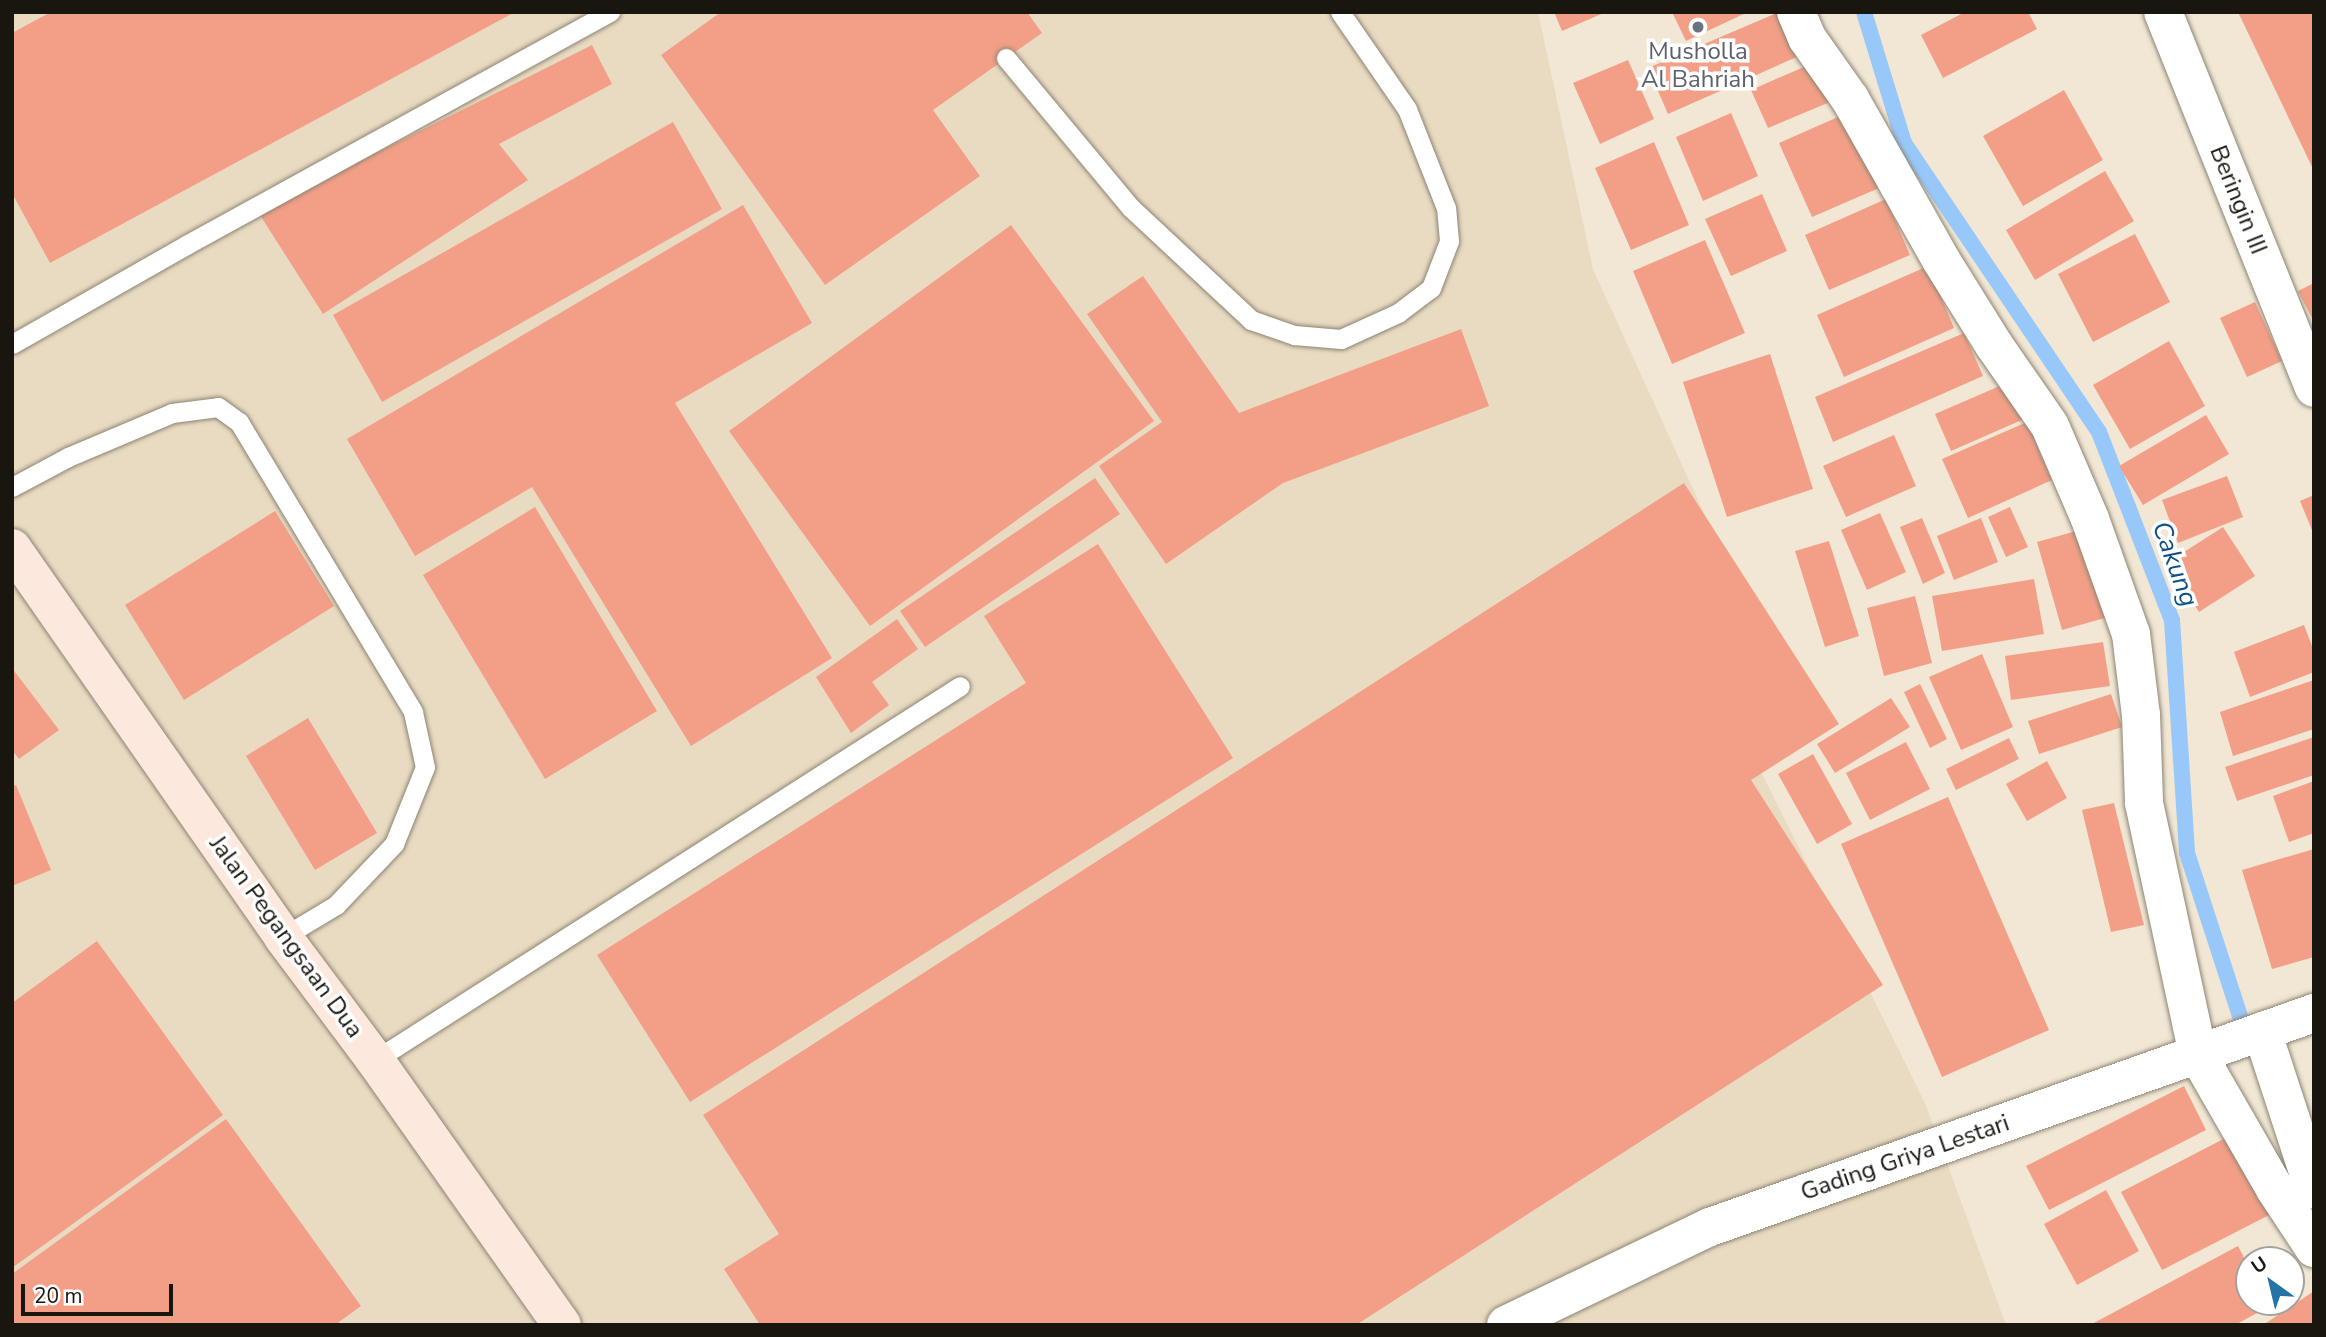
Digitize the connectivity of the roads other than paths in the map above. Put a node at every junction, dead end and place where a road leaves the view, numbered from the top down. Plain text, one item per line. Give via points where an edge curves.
1 (610, 12) edge
2 (1340, 12) edge
3 (1796, 12) edge
4 (2163, 12) edge
5 (1006, 58) dead end
6 (12, 344) edge
7 (2314, 388) edge
8 (12, 487) edge
9 (12, 548) edge
10 (960, 687) dead end
11 (283, 937) junction
12 (2314, 1013) edge
13 (2257, 1033) junction
14 (2203, 1053) junction
15 (375, 1060) junction
16 (2314, 1190) edge
17 (2314, 1248) edge
18 (562, 1325) edge
19 (1506, 1325) edge

1 - 6 lane
2 - 5 lane via 1407,109 1446,208 1449,241 1431,288 1398,313 1341,340 1294,335 1251,320 1130,207
3 - 14 street via 1807,38 1850,99 1941,260 2050,426 2090,519 2131,634 2141,715 2144,803
4 - 7 street, Beringin III
8 - 11 lane via 68,457 172,413 218,407 239,422 414,712 425,767 394,844 336,905
9 - 11 main road, Jalan Pegangsaan Dua
10 - 15 lane
11 - 15 main road, Jalan Pegangsaan Dua
12 - 13 street, Gading Griya Lestari
13 - 14 street, Gading Griya Lestari
13 - 16 street
14 - 17 street via 2275,1189
14 - 19 street, Gading Griya Lestari via 1710,1227
15 - 18 main road, Jalan Pegangsaan Dua

